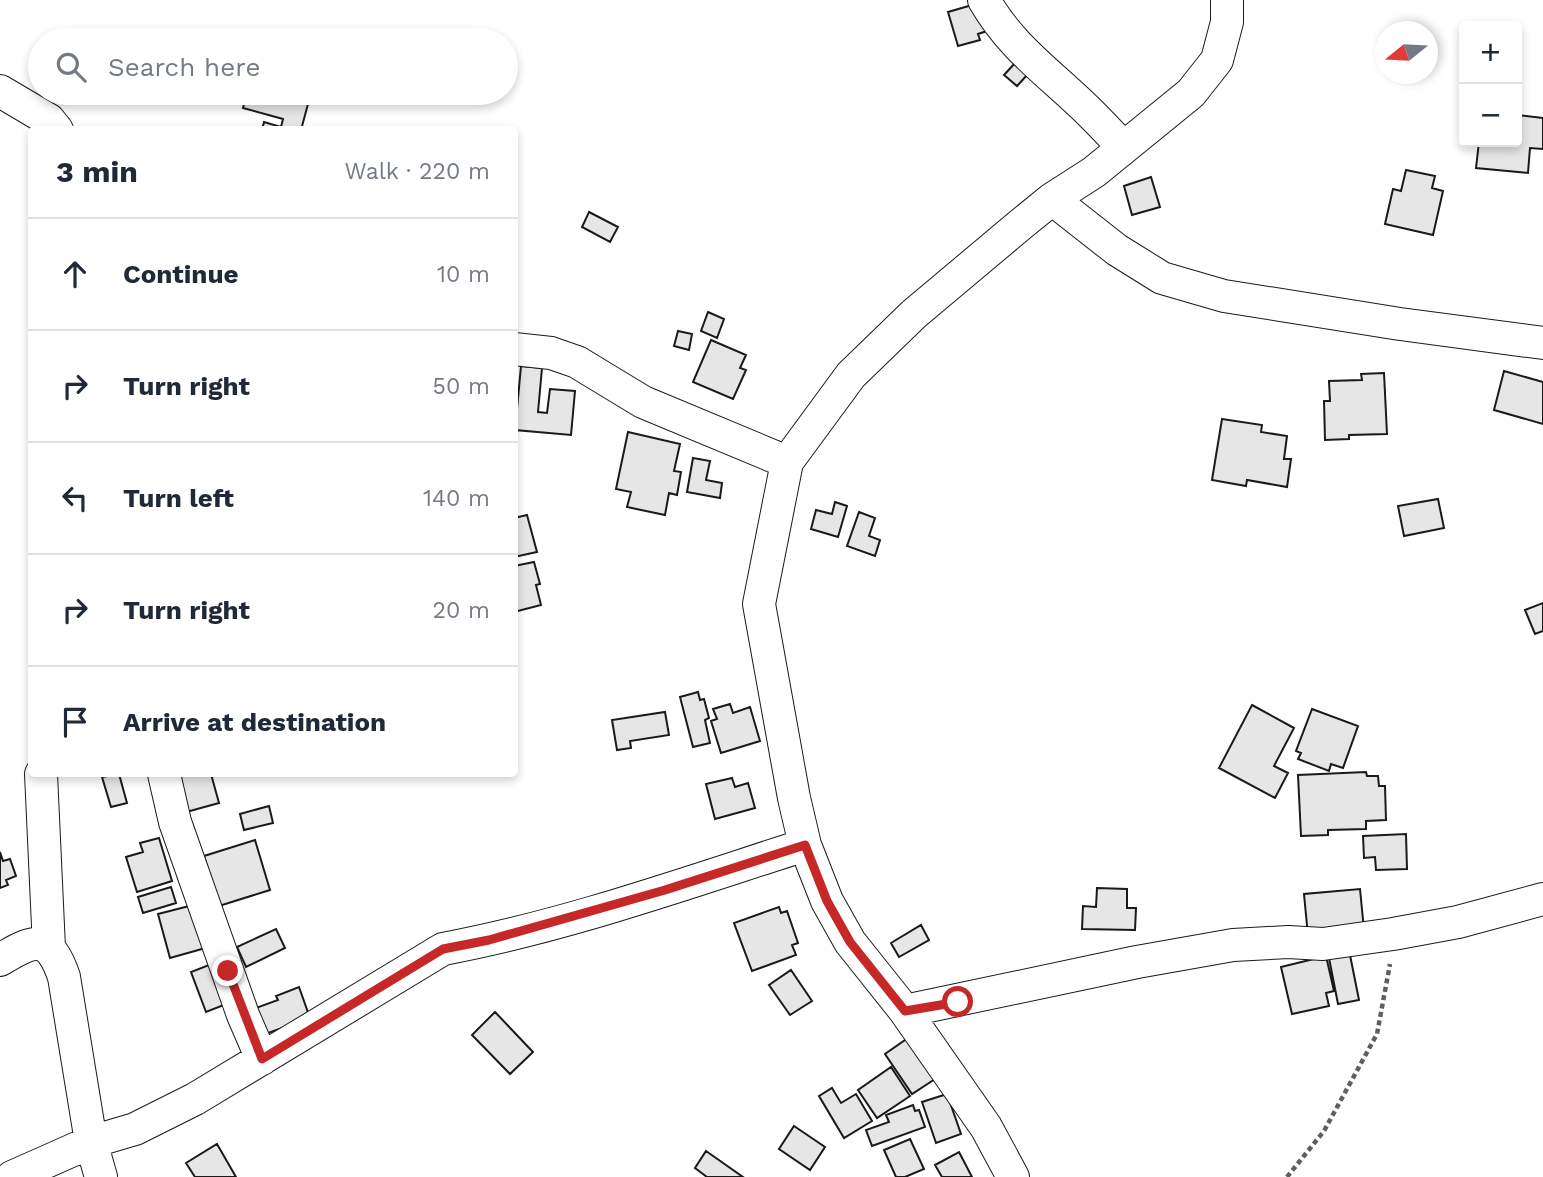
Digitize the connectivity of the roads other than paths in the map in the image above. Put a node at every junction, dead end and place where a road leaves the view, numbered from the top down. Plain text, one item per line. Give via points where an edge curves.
1 (984, 0) edge
2 (1227, 0) edge
3 (0, 91) edge
4 (54, 126) edge
5 (1123, 147) junction
6 (1052, 199) junction
7 (1543, 343) edge
8 (518, 349) edge
9 (787, 462) junction
10 (41, 777) edge
11 (165, 777) edge
12 (805, 845) junction
13 (1543, 899) edge
14 (49, 948) junction
15 (0, 960) edge
16 (905, 1011) junction
17 (262, 1059) junction
18 (91, 1142) junction
19 (12, 1177) edge
20 (101, 1177) edge
21 (1013, 1177) edge

1 - 5 street via 997,24 1028,58
2 - 5 street via 1227,22 1217,60 1191,93
3 - 4 street
5 - 6 street
6 - 7 street via 1162,278 1199,289 1373,320
6 - 9 street via 914,314 851,375
8 - 9 street via 577,362 643,402
9 - 12 street via 759,604
10 - 14 street
11 - 17 street via 175,822
12 - 16 street via 827,901 850,942
12 - 17 street via 665,890 443,949
13 - 16 street via 1393,934 1324,944 1233,945
14 - 15 street via 23,945
14 - 18 street via 64,977
16 - 21 street via 986,1126
17 - 18 street via 147,1123
18 - 19 street
18 - 20 street

